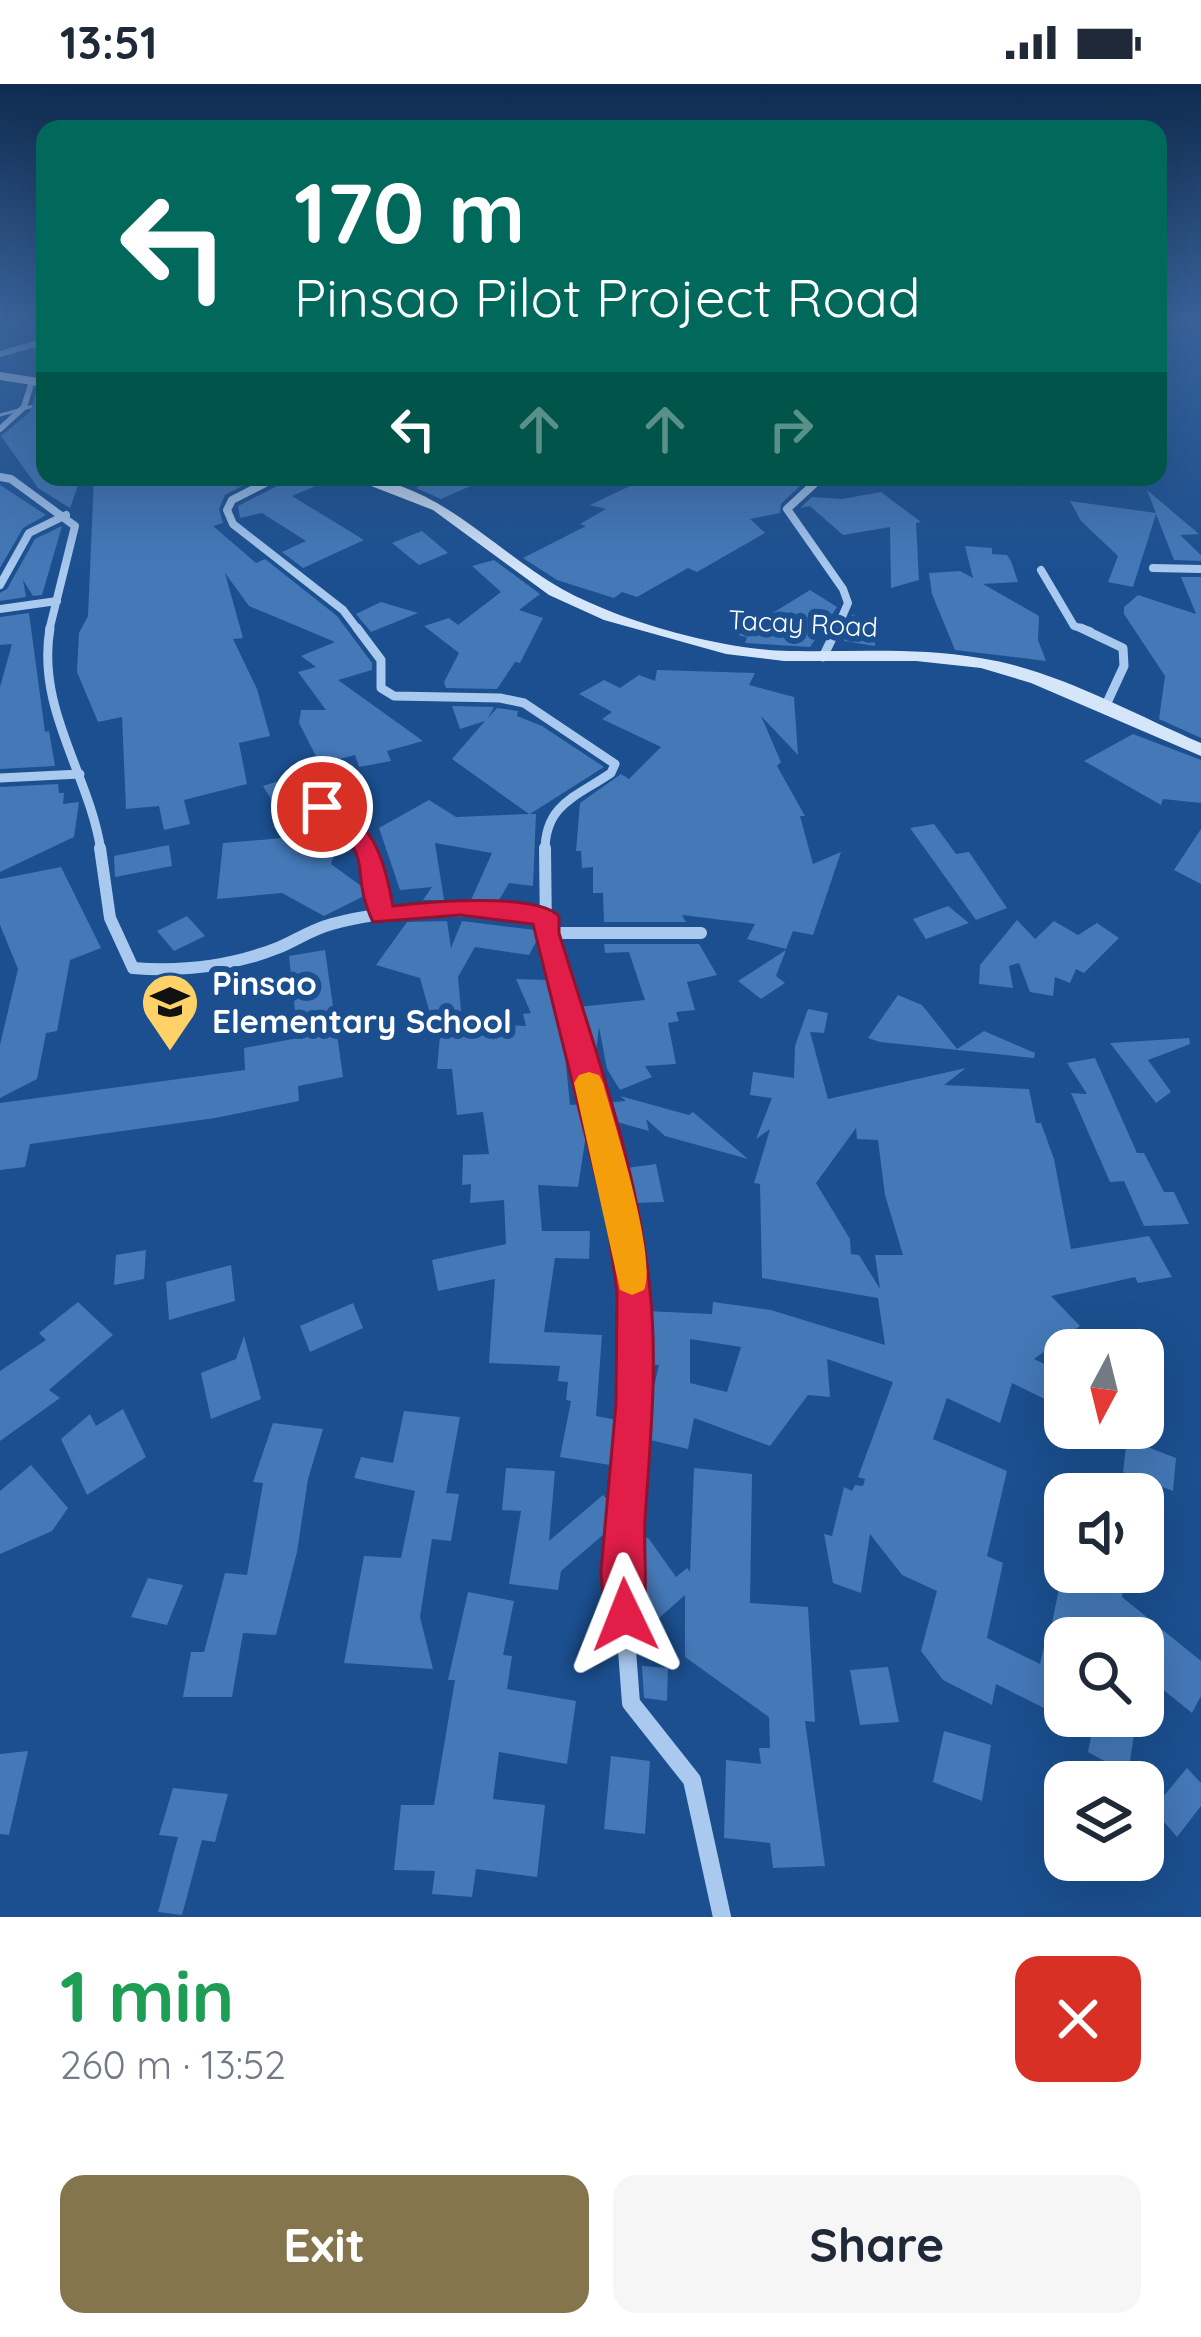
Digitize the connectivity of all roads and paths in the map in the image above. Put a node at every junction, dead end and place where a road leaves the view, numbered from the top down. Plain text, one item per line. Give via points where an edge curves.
1 (27, 403) edge
2 (0, 429) edge
3 (0, 477) edge
4 (259, 486) edge
5 (380, 486) edge
6 (806, 486) edge
7 (67, 515) junction
8 (1153, 568) dead end
9 (1201, 568) edge
10 (1041, 570) dead end
11 (0, 585) edge
12 (57, 601) junction
13 (0, 609) edge
14 (824, 657) junction
15 (1105, 707) junction
16 (1201, 750) edge
17 (80, 774) junction
18 (0, 778) edge
19 (322, 807) dead end
20 (382, 916) junction
21 (546, 925) junction
22 (701, 933) dead end
23 (722, 1917) edge

1 - 2 street
3 - 7 street
4 - 21 street via 232,500 233,524 343,610 381,660 381,688 394,696 524,703 615,764 552,813 545,828
5 - 14 main road, Tacay Road via 438,507 592,610 726,649
6 - 14 street via 787,509 843,583 848,603
7 - 11 street via 28,530
7 - 12 street via 74,536
8 - 9 street
10 - 15 street via 1073,626 1123,648 1124,666
12 - 13 street
12 - 17 street via 46,676 58,729
14 - 15 main road, Tacay Road via 982,663
15 - 16 main road, Tacay Road
17 - 18 street
17 - 20 street via 97,828 102,897 118,949 133,968 219,967 326,925
19 - 20 street via 370,852
20 - 21 street via 460,907
21 - 22 street
21 - 23 street via 625,1226 634,1293 621,1571 631,1703 692,1780

